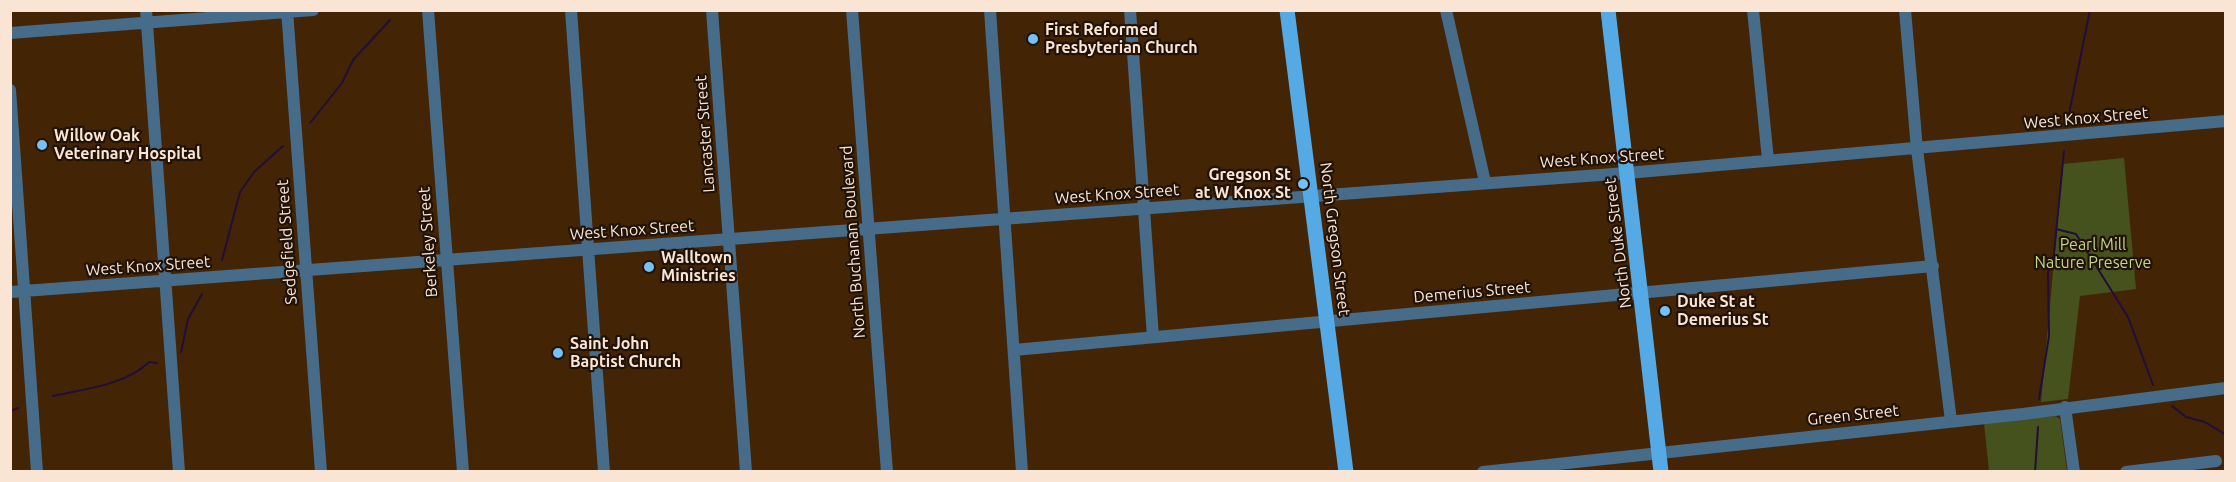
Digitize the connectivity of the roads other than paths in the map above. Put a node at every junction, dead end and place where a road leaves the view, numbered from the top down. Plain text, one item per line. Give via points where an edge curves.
1 (313, 10) edge
2 (428, 10) edge
3 (571, 10) edge
4 (712, 10) edge
5 (852, 10) edge
6 (990, 10) edge
7 (1130, 10) edge
8 (1287, 10) edge
9 (1446, 10) edge
10 (1608, 10) edge
11 (1753, 10) edge
12 (1905, 10) edge
13 (287, 11) edge
14 (146, 16) edge
15 (10, 33) edge
16 (10, 90) edge
17 (2226, 121) edge
18 (1917, 149) junction
19 (1768, 160) junction
20 (1627, 173) junction
21 (1485, 182) junction
22 (1312, 196) junction
23 (1144, 210) junction
24 (1005, 219) junction
25 (868, 229) junction
26 (728, 239) junction
27 (588, 250) junction
28 (446, 260) junction
29 (1933, 266) junction
30 (306, 270) junction
31 (166, 280) junction
32 (24, 291) junction
33 (10, 292) edge
34 (1642, 293) junction
35 (1328, 321) junction
36 (1153, 337) junction
37 (1014, 350) junction
38 (2226, 388) edge
39 (2065, 407) junction
40 (1951, 421) junction
41 (1659, 453) junction
42 (2216, 460) dead end
43 (37, 471) edge
44 (179, 471) edge
45 (321, 471) edge
46 (463, 471) edge
47 (604, 471) edge
48 (746, 471) edge
49 (887, 471) edge
50 (1022, 471) edge
51 (1346, 471) edge
52 (1483, 471) edge
53 (1661, 471) edge
54 (2074, 471) edge
55 (2126, 471) edge

1 - 13 street
2 - 28 street, Berkeley Street
3 - 27 street
4 - 26 street, Lancaster Street
5 - 25 street, North Buchanan Boulevard
6 - 24 street
7 - 23 street
8 - 22 main road, North Gregson Street
9 - 21 street
10 - 20 main road, North Duke Street
11 - 19 street
12 - 18 street
13 - 14 street
13 - 30 street, Sedgefield Street
14 - 15 street
14 - 31 street
16 - 32 street
17 - 18 street, West Knox Street
18 - 19 street, West Knox Street
18 - 29 street
19 - 20 street, West Knox Street
20 - 21 street, West Knox Street
20 - 34 main road, North Duke Street
21 - 22 street, West Knox Street
22 - 23 street, West Knox Street
22 - 35 main road, North Gregson Street
23 - 24 street, West Knox Street
23 - 36 street
24 - 25 street, West Knox Street
24 - 37 street
25 - 26 street, West Knox Street
25 - 49 street, North Buchanan Boulevard
26 - 27 street, West Knox Street
26 - 48 street, Lancaster Street
27 - 28 street, West Knox Street
27 - 47 street
28 - 30 street, West Knox Street
28 - 46 street, Berkeley Street
29 - 34 street, Demerius Street
29 - 40 street
30 - 31 street, West Knox Street
30 - 45 street, Sedgefield Street
31 - 32 street, West Knox Street
31 - 44 street
32 - 33 street, West Knox Street
32 - 43 street
34 - 35 street, Demerius Street
34 - 41 main road, North Duke Street
35 - 36 street, Demerius Street
35 - 51 main road, North Gregson Street
36 - 37 street, Demerius Street
37 - 50 street
38 - 39 street, Green Street
39 - 40 street, Green Street
39 - 54 street
40 - 41 street, Green Street
41 - 52 street, Green Street
41 - 53 main road, North Duke Street
42 - 55 street

